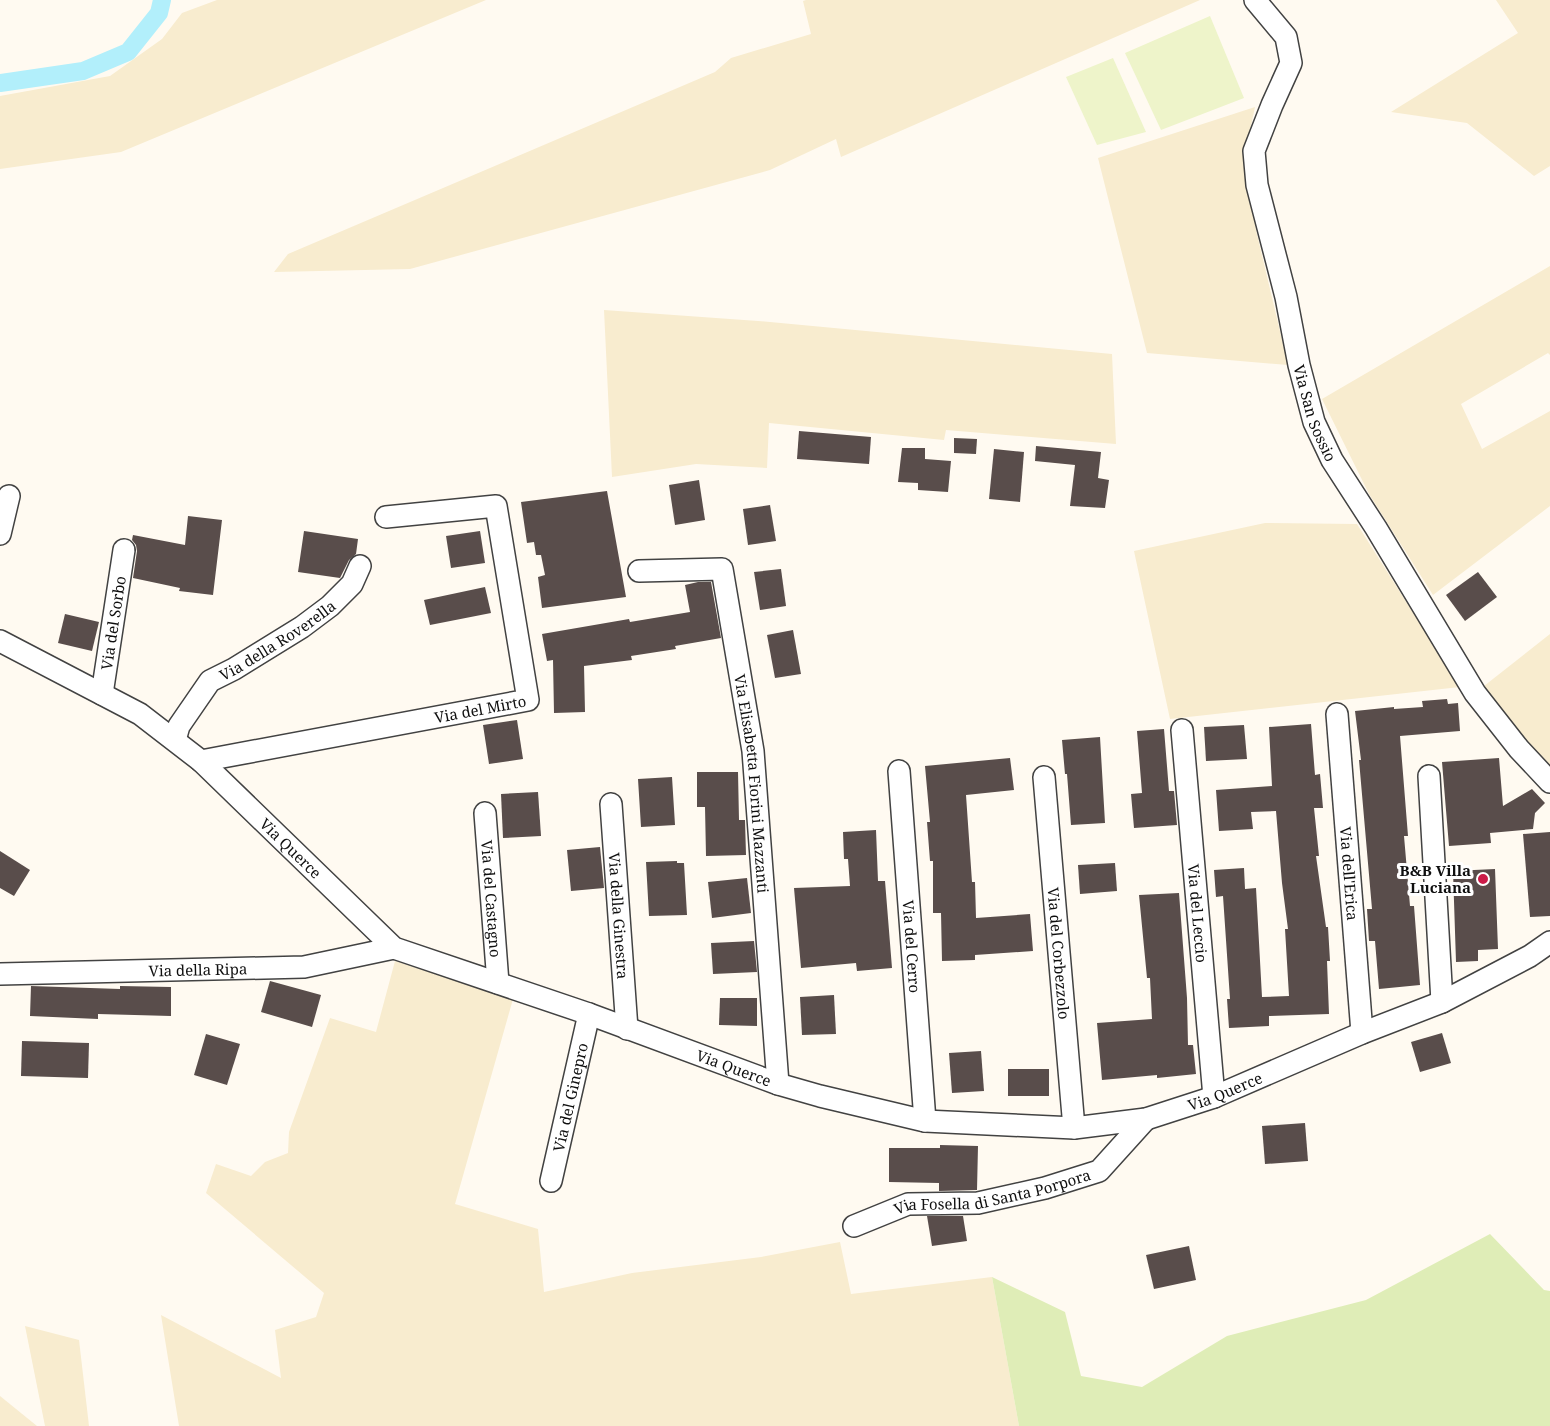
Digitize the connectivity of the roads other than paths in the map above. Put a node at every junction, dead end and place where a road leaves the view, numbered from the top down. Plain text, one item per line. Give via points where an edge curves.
1 (1255, 0) edge
2 (9, 496) dead end
3 (386, 517) dead end
4 (0, 534) edge
5 (124, 550) dead end
6 (360, 566) dead end
7 (639, 571) dead end
8 (108, 579) dead end
9 (0, 642) edge
10 (98, 691) junction
11 (1337, 714) dead end
12 (1182, 730) dead end
13 (175, 740) junction
14 (201, 761) junction
15 (899, 771) dead end
16 (1428, 776) dead end
17 (1044, 777) dead end
18 (1550, 782) edge
19 (611, 804) dead end
20 (485, 813) dead end
21 (1550, 942) edge
22 (394, 948) junction
23 (0, 974) edge
24 (498, 983) junction
25 (1442, 1002) junction
26 (589, 1014) junction
27 (627, 1029) junction
28 (1362, 1034) junction
29 (778, 1084) junction
30 (1215, 1098) junction
31 (1146, 1119) junction
32 (925, 1122) junction
33 (1074, 1128) junction
34 (551, 1181) dead end
35 (855, 1226) dead end

1 - 18 street, Via San Sossio via 1286,37 1291,63 1254,152 1257,185 1314,422 1332,460 1475,693
2 - 4 street
3 - 14 street, Via del Mirto via 496,506 528,700
5 - 10 street, Via del Sorbo
6 - 13 street, Via della Roverella via 352,584 321,613 210,681 179,726
7 - 29 street, Via Elisabetta Fiorini Mazzanti via 722,569 753,751
8 - 10 street
9 - 10 street, Via Querce
10 - 13 street, Via Querce via 140,714
11 - 28 street, Via dell'Erica
12 - 30 street, Via del Leccio
13 - 14 street, Via Querce
14 - 22 street, Via Querce
15 - 32 street, Via del Cerro
16 - 25 street
17 - 33 street, Via del Corbezzolo
19 - 27 street, Via della Ginestra
20 - 24 street, Via del Castagno
21 - 25 street, Via Querce
22 - 23 street, Via della Ripa via 304,967
22 - 24 street, Via Querce
24 - 26 street, Via Querce
25 - 28 street, Via Querce
26 - 27 street, Via Querce
26 - 34 street, Via del Ginepro
27 - 29 street, Via Querce
28 - 30 street, Via Querce
29 - 32 street, Via Querce
30 - 31 street, Via Querce
31 - 33 street, Via Querce
31 - 35 street, Via Fosella di Santa Porpora via 1099,1172 978,1203 908,1204
32 - 33 street, Via Querce

